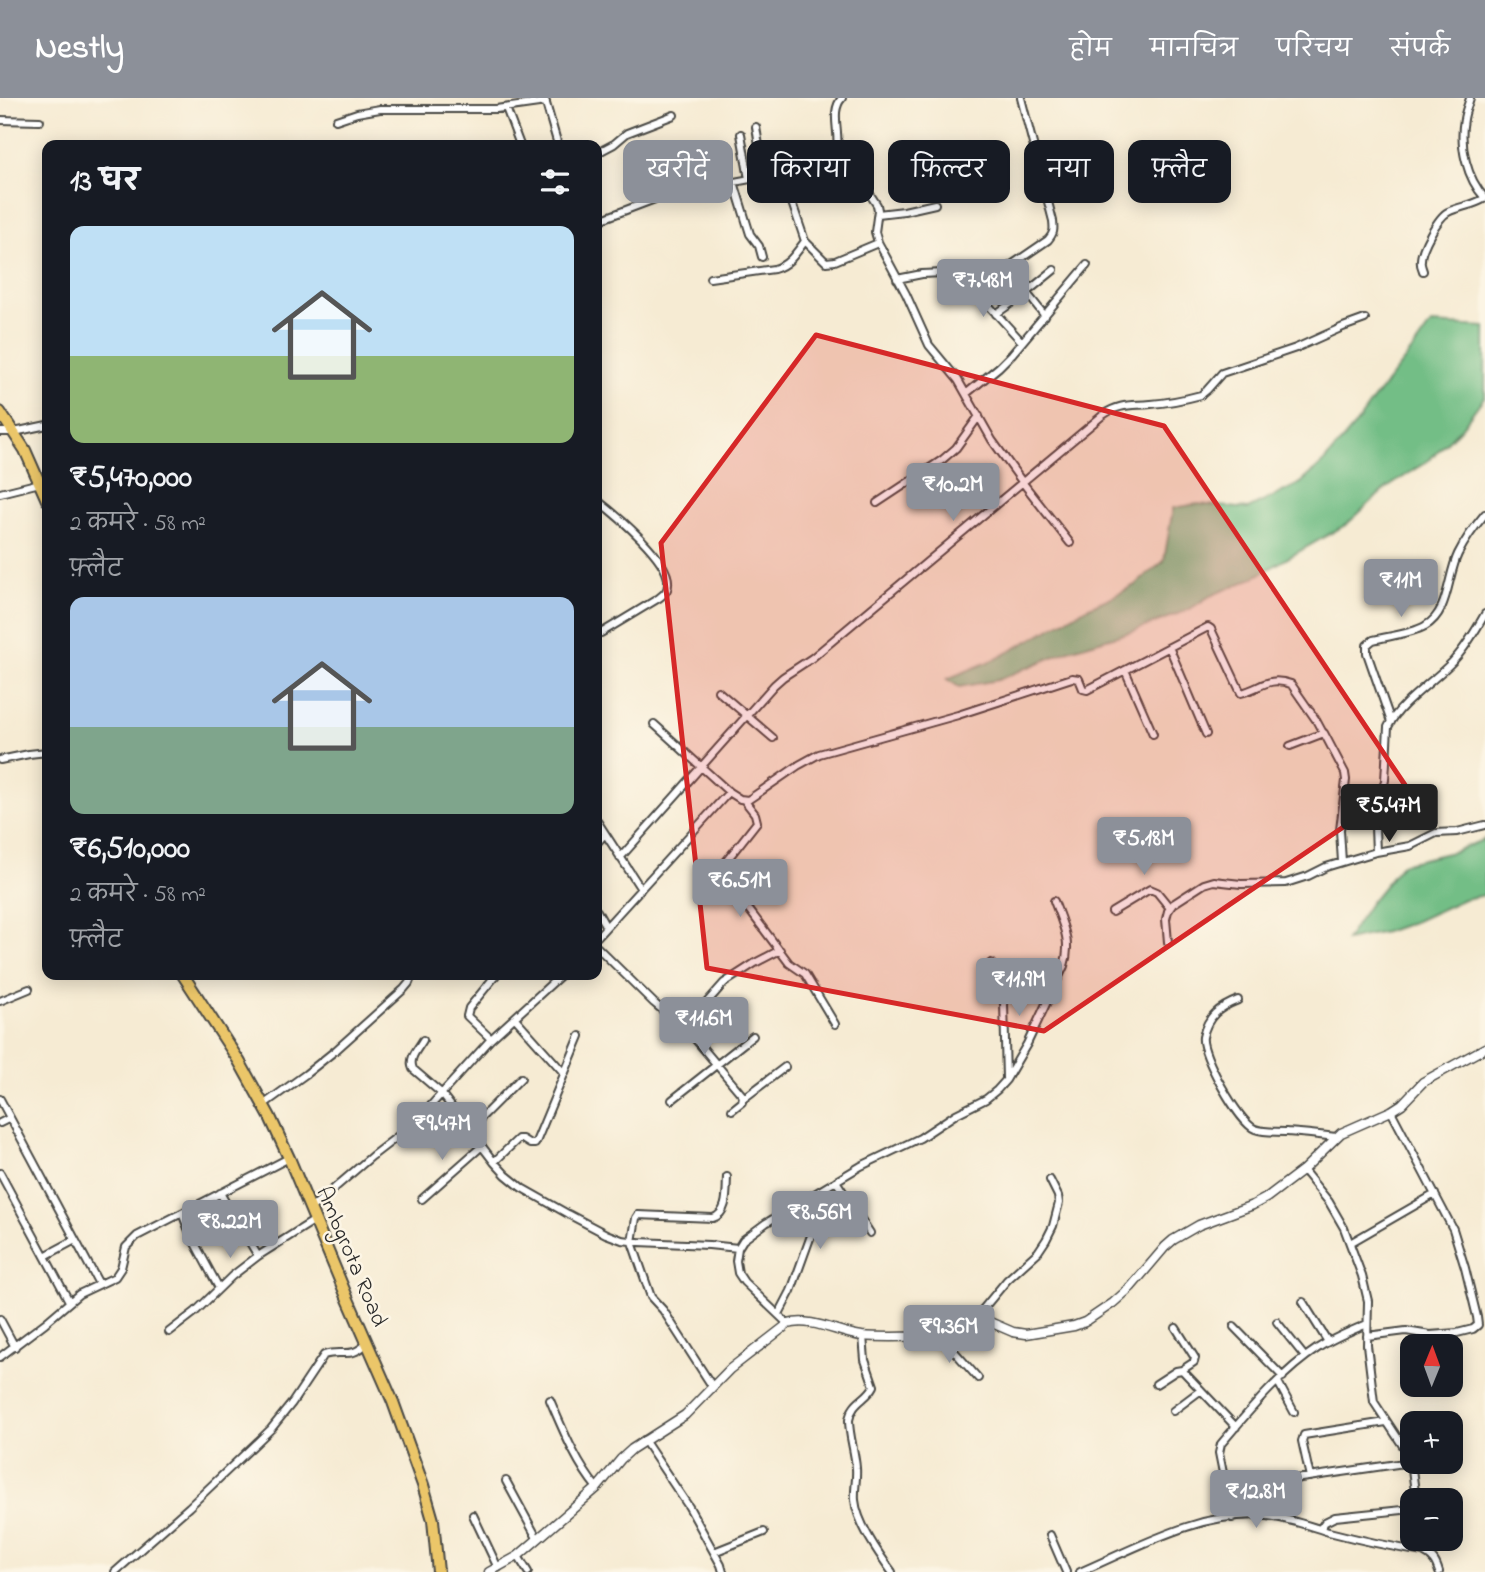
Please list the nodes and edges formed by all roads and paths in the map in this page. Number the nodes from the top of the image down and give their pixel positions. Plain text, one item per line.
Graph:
1 (842, 98) edge
2 (1021, 98) edge
3 (1470, 98) edge
4 (545, 100) edge
5 (506, 108) junction
6 (674, 115) dead end
7 (0, 120) edge
8 (336, 120) dead end
9 (40, 121) dead end
10 (756, 127) dead end
11 (741, 134) dead end
12 (518, 140) edge
13 (557, 140) edge
14 (758, 140) edge
15 (836, 140) edge
16 (602, 151) edge
17 (747, 168) edge
18 (747, 179) edge
19 (734, 181) junction
20 (1485, 198) edge
21 (874, 200) edge
22 (792, 203) edge
23 (935, 204) dead end
24 (878, 214) junction
25 (602, 216) edge
26 (805, 241) junction
27 (878, 243) junction
28 (762, 257) dead end
29 (1087, 265) dead end
30 (1007, 268) junction
31 (1054, 270) dead end
32 (1423, 271) dead end
33 (710, 278) dead end
34 (897, 278) junction
35 (971, 280) junction
36 (1027, 292) junction
37 (996, 314) junction
38 (1045, 316) junction
39 (1365, 319) dead end
40 (1022, 342) junction
41 (967, 393) junction
42 (0, 412) edge
43 (979, 416) junction
44 (42, 426) edge
45 (0, 432) edge
46 (14, 432) junction
47 (40, 483) junction
48 (1023, 483) junction
49 (42, 488) edge
50 (0, 494) edge
51 (877, 503) dead end
52 (602, 504) edge
53 (1485, 514) edge
54 (1070, 543) dead end
55 (1485, 614) edge
56 (602, 633) edge
57 (1169, 647) junction
58 (1125, 670) junction
59 (718, 691) dead end
60 (748, 715) junction
61 (1391, 722) junction
62 (654, 724) dead end
63 (1323, 733) junction
64 (1153, 734) dead end
65 (1206, 734) dead end
66 (773, 738) dead end
67 (1290, 747) dead end
68 (42, 753) edge
69 (0, 760) edge
70 (702, 766) junction
71 (729, 792) junction
72 (744, 800) junction
73 (1485, 825) edge
74 (602, 828) edge
75 (606, 834) junction
76 (602, 838) edge
77 (1376, 852) junction
78 (620, 858) junction
79 (1342, 862) junction
80 (641, 889) junction
81 (1054, 901) dead end
82 (1170, 908) junction
83 (1112, 912) dead end
84 (602, 920) edge
85 (606, 927) junction
86 (602, 931) edge
87 (1168, 942) dead end
88 (780, 950) junction
89 (602, 952) edge
90 (991, 963) dead end
91 (186, 980) edge
92 (410, 980) edge
93 (492, 980) edge
94 (556, 980) edge
95 (29, 989) dead end
96 (1238, 1000) dead end
97 (0, 1001) edge
98 (515, 1018) junction
99 (835, 1024) dead end
100 (685, 1027) junction
101 (580, 1036) dead end
102 (753, 1036) dead end
103 (491, 1039) junction
104 (423, 1040) dead end
105 (1485, 1048) edge
106 (717, 1064) junction
107 (785, 1067) dead end
108 (564, 1073) junction
109 (521, 1078) dead end
110 (1006, 1080) junction
111 (441, 1093) junction
112 (0, 1099) edge
113 (743, 1099) junction
114 (672, 1100) dead end
115 (263, 1105) junction
116 (732, 1110) dead end
117 (1391, 1111) junction
118 (10, 1118) junction
119 (0, 1123) edge
120 (470, 1129) junction
121 (1336, 1137) junction
122 (482, 1146) junction
123 (289, 1158) junction
124 (494, 1162) junction
125 (1303, 1170) junction
126 (0, 1173) edge
127 (727, 1177) dead end
128 (1050, 1180) dead end
129 (836, 1181) junction
130 (818, 1192) junction
131 (220, 1193) junction
132 (1435, 1194) junction
133 (422, 1199) dead end
134 (310, 1209) junction
135 (182, 1213) junction
136 (315, 1220) junction
137 (870, 1233) dead end
138 (75, 1240) junction
139 (632, 1242) junction
140 (1350, 1243) junction
141 (738, 1248) junction
142 (45, 1256) junction
143 (258, 1256) junction
144 (99, 1284) junction
145 (219, 1288) junction
146 (69, 1301) junction
147 (1303, 1302) dead end
148 (779, 1314) junction
149 (0, 1319) edge
150 (974, 1320) junction
151 (1277, 1322) dead end
152 (788, 1324) junction
153 (1367, 1324) junction
154 (1234, 1326) dead end
155 (1176, 1328) dead end
156 (169, 1332) dead end
157 (945, 1335) junction
158 (863, 1336) junction
159 (1367, 1336) junction
160 (1328, 1342) junction
161 (367, 1343) junction
162 (15, 1347) junction
163 (0, 1357) edge
164 (1304, 1357) junction
165 (1182, 1370) junction
166 (978, 1378) dead end
167 (1280, 1380) junction
168 (1156, 1384) dead end
169 (712, 1386) junction
170 (1201, 1390) junction
171 (550, 1400) dead end
172 (1173, 1411) dead end
173 (1294, 1412) dead end
174 (1386, 1422) junction
175 (1236, 1427) junction
176 (644, 1440) junction
177 (1400, 1442) edge
178 (1400, 1464) edge
179 (1310, 1477) junction
180 (506, 1481) dead end
181 (597, 1488) junction
182 (1226, 1489) junction
183 (1400, 1510) edge
184 (473, 1515) dead end
185 (1232, 1518) junction
186 (1320, 1529) junction
187 (764, 1532) dead end
188 (1050, 1535) dead end
189 (537, 1538) junction
190 (714, 1552) junction
191 (518, 1556) junction
192 (494, 1570) edge
193 (115, 1572) edge
194 (438, 1572) edge
195 (528, 1572) edge
196 (723, 1572) edge
197 (892, 1572) edge
198 (1066, 1572) edge
199 (1080, 1572) edge
200 (1439, 1572) edge

1 - 15 street
2 - 30 street
3 - 20 street
4 - 5 street
4 - 13 street
5 - 8 street
5 - 12 street
6 - 16 street
7 - 9 street
10 - 14 street
11 - 17 street
18 - 19 street
19 - 25 street
19 - 28 street
20 - 32 street
21 - 24 street
22 - 26 street
23 - 24 street
24 - 27 street
26 - 27 street
26 - 33 street
27 - 34 street
29 - 38 street
30 - 35 street
30 - 36 street
31 - 36 street
34 - 35 street
34 - 41 street
35 - 37 street
36 - 37 street
36 - 38 street
37 - 40 street
38 - 40 street
39 - 48 street
40 - 41 street
41 - 43 street
42 - 46 main road
43 - 48 street
43 - 51 street
44 - 46 street
45 - 46 street
46 - 47 main road
47 - 49 main road
47 - 50 street
48 - 54 street
48 - 60 street
52 - 56 street
53 - 61 street
55 - 61 street
57 - 58 street
57 - 63 street
57 - 65 street
58 - 64 street
58 - 72 street
59 - 60 street
60 - 66 street
60 - 70 street
61 - 77 street
62 - 70 street
63 - 67 street
63 - 79 street
68 - 69 street
70 - 71 street
70 - 78 street
71 - 72 street
71 - 80 street
72 - 88 street
73 - 77 street
74 - 75 street
75 - 76 street
75 - 78 street
77 - 79 street
78 - 80 street
79 - 82 street
80 - 85 street
81 - 110 street
82 - 83 street
82 - 87 street
84 - 85 street
85 - 86 street
88 - 99 street
88 - 100 street
89 - 100 street
90 - 110 street
91 - 115 main road, Ambgrota Road
92 - 115 street
93 - 103 street
94 - 98 street
95 - 97 street
96 - 121 street
98 - 103 street
98 - 108 street
100 - 106 street
101 - 108 street
102 - 106 street
103 - 111 street
104 - 111 street
105 - 117 street
106 - 113 street
106 - 114 street
107 - 113 street
108 - 124 street
109 - 120 street
110 - 129 street
111 - 120 street
111 - 134 street
112 - 118 street
113 - 116 street
115 - 123 main road, Ambgrota Road
117 - 121 street
117 - 132 street
118 - 119 street
118 - 138 street
120 - 122 street
121 - 125 street
122 - 124 street
122 - 133 street
123 - 131 street
123 - 134 main road, Ambgrota Road
124 - 139 street
125 - 140 street
125 - 150 street
126 - 142 street
127 - 139 street
128 - 150 street
129 - 130 street
129 - 137 street
130 - 141 street
130 - 148 street
131 - 135 street
131 - 143 street
132 - 140 street
132 - 159 street
134 - 136 main road, Ambgrota Road
135 - 144 street
135 - 145 street
136 - 143 street
136 - 161 main road, Ambgrota Road
138 - 142 street
138 - 144 street
139 - 141 street
139 - 169 street
140 - 153 street
141 - 148 street
142 - 146 street
143 - 145 street
144 - 146 street
145 - 156 street
146 - 162 street
147 - 160 street
148 - 152 street
149 - 162 street
150 - 157 street
151 - 164 street
152 - 158 street
152 - 169 street
153 - 159 street
153 - 160 street
154 - 167 street
155 - 165 street
157 - 158 street
157 - 166 street
158 - 197 street
159 - 174 street
160 - 164 street
161 - 193 street
161 - 194 main road, Ambgrota Road
162 - 163 street
164 - 167 street
165 - 168 street
165 - 170 street
167 - 173 street
167 - 175 street
169 - 176 street
170 - 172 street
170 - 175 street
171 - 181 street
174 - 177 street
174 - 179 street
175 - 182 street
176 - 181 street
176 - 190 street
178 - 179 street
179 - 182 street
180 - 189 street
181 - 189 street
182 - 185 street
183 - 186 street
184 - 192 street
185 - 186 street
185 - 199 street
186 - 200 street
187 - 190 street
188 - 198 street
189 - 191 street
190 - 196 street
191 - 192 street
191 - 195 street

